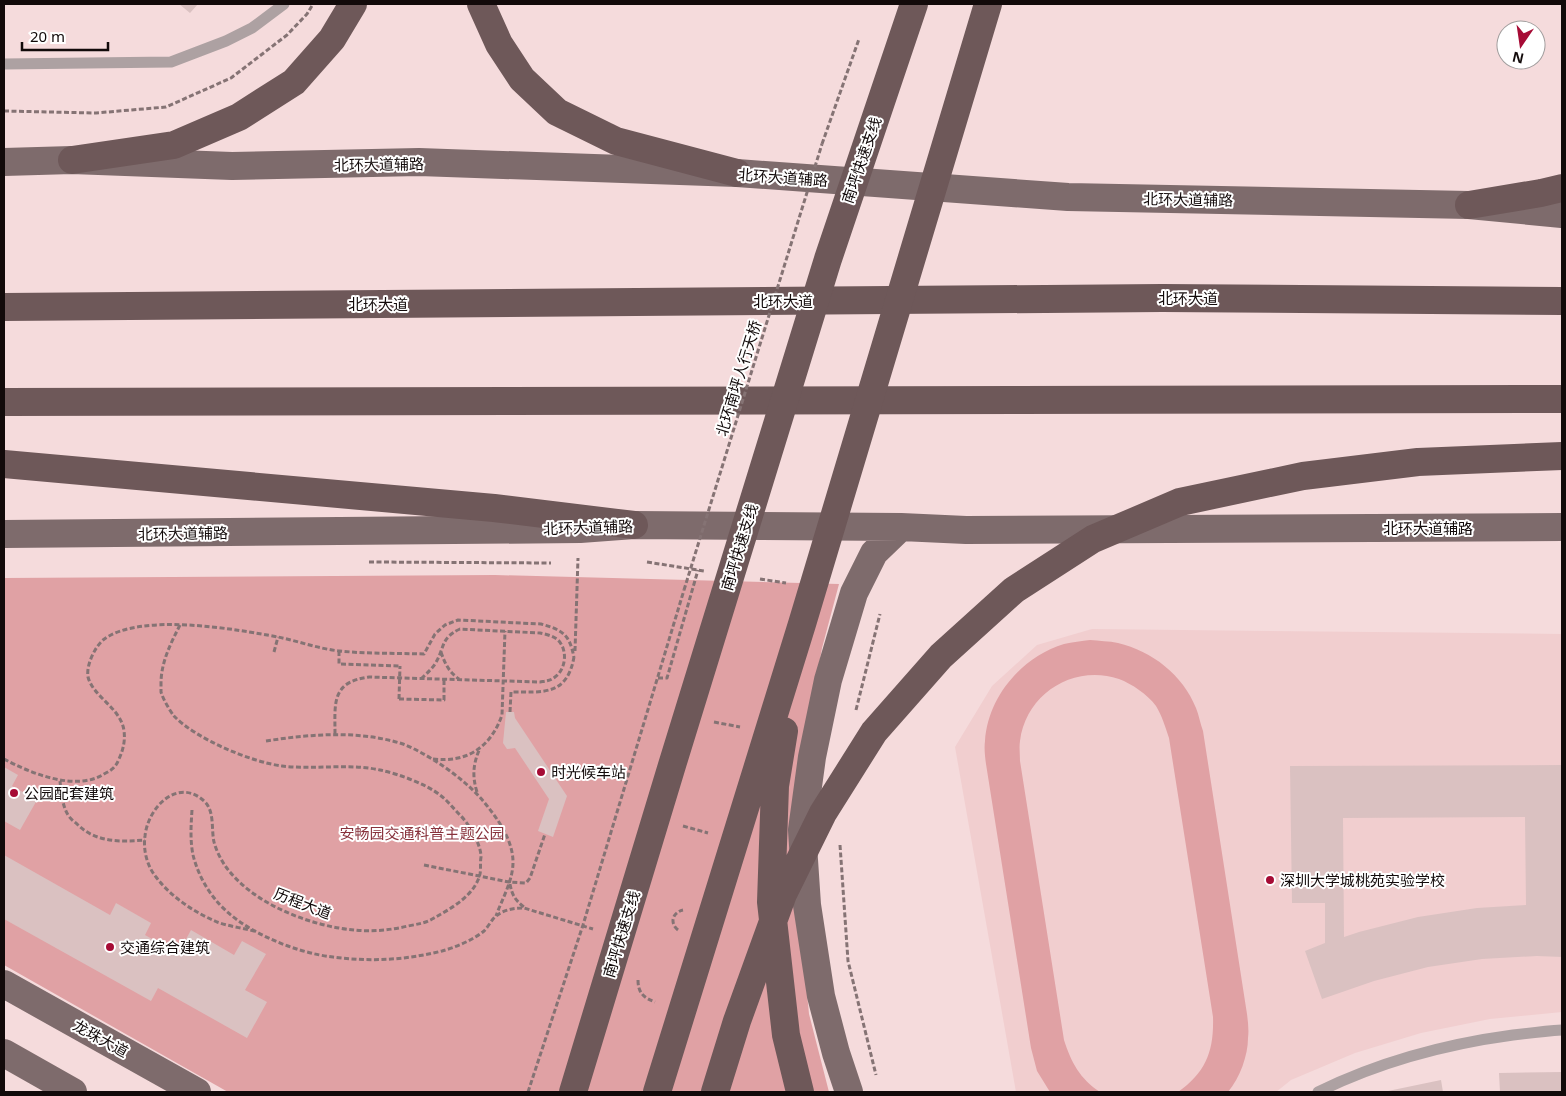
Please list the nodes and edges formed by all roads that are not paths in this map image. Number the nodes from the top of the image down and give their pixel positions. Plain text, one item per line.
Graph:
1 (284, 4) edge
2 (353, 4) edge
3 (481, 4) edge
4 (914, 4) edge
5 (988, 4) edge
6 (4, 64) edge
7 (72, 160) junction
8 (4, 162) edge
9 (737, 173) junction
10 (1562, 188) edge
11 (1469, 205) junction
12 (1562, 214) edge
13 (1562, 301) edge
14 (4, 307) edge
15 (1562, 399) edge
16 (4, 402) edge
17 (1562, 456) edge
18 (4, 464) edge
19 (634, 525) junction
20 (901, 527) junction
21 (1562, 527) edge
22 (4, 534) edge
23 (802, 624) junction
24 (4, 984) edge
25 (1562, 1030) edge
26 (4, 1053) edge
27 (73, 1092) edge
28 (197, 1092) edge
29 (573, 1092) edge
30 (657, 1092) edge
31 (715, 1092) edge
32 (800, 1092) edge
33 (849, 1092) edge
34 (1318, 1092) edge

1 - 6 lane
2 - 7 highway
3 - 9 highway
4 - 29 highway, 南坪快速支线, bridge
5 - 23 highway, bridge
7 - 8 main road, 北环大道辅路
7 - 9 main road, 北环大道辅路
9 - 11 main road, 北环大道辅路
10 - 11 highway
11 - 12 main road, 北环大道辅路
13 - 14 highway, 北环大道
15 - 16 highway
17 - 31 highway, bridge
18 - 19 highway
19 - 20 main road, 北环大道辅路
19 - 22 main road, 北环大道辅路
20 - 21 main road, 北环大道辅路
20 - 33 main road
23 - 30 highway, bridge
23 - 32 highway, bridge
24 - 28 main road, 龙珠大道
25 - 34 lane
26 - 27 main road

